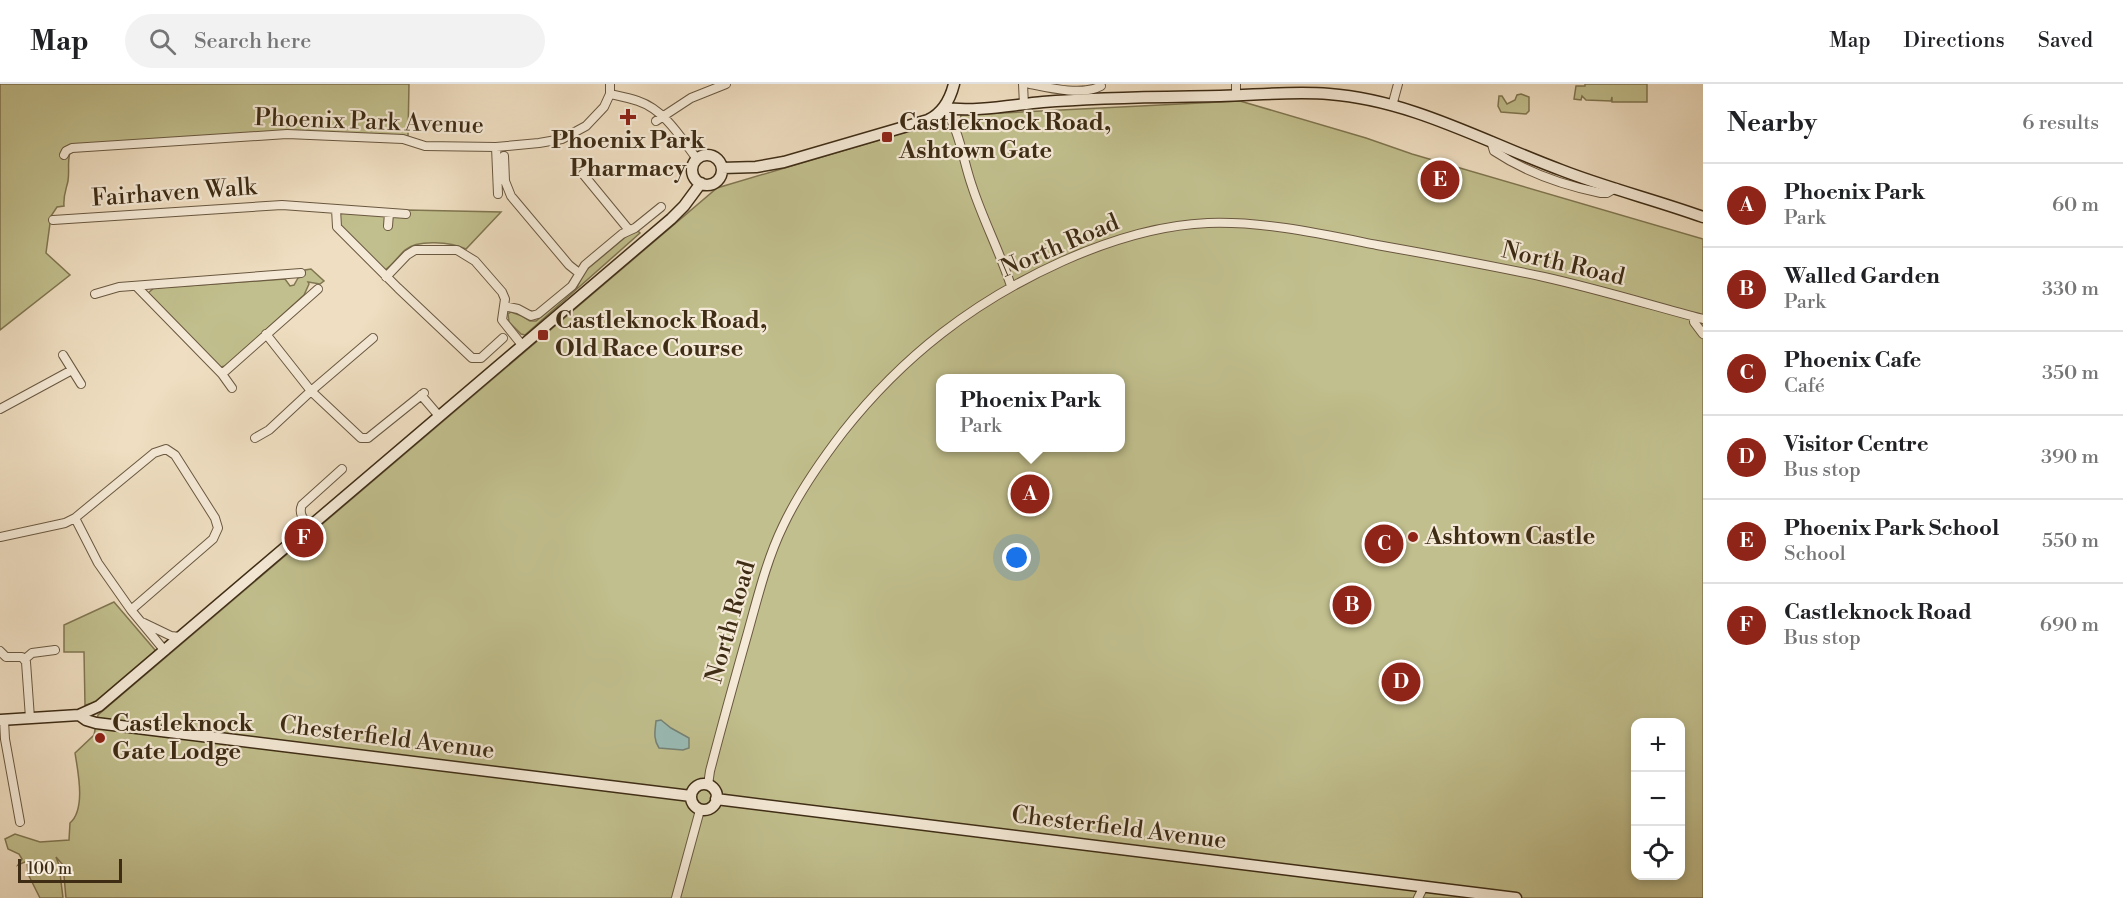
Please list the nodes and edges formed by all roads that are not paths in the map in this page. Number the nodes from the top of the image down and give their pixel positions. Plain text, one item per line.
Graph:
1 (610, 84) edge
2 (726, 84) edge
3 (954, 84) edge
4 (1023, 84) edge
5 (1030, 84) edge
6 (1398, 84) edge
7 (1101, 86) dead end
8 (1236, 90) edge
9 (610, 94) junction
10 (1024, 105) junction
11 (1392, 106) junction
12 (944, 108) junction
13 (659, 119) junction
14 (496, 147) junction
15 (64, 155) dead end
16 (504, 156) dead end
17 (697, 159) junction
18 (722, 168) junction
19 (587, 171) dead end
20 (701, 183) junction
21 (511, 196) junction
22 (661, 207) dead end
23 (60, 209) dead end
24 (336, 209) junction
25 (389, 213) junction
26 (406, 214) dead end
27 (1703, 217) edge
28 (388, 226) dead end
29 (629, 230) junction
30 (301, 273) dead end
31 (579, 273) junction
32 (386, 277) junction
33 (1011, 286) junction
34 (137, 287) junction
35 (318, 290) dead end
36 (95, 294) dead end
37 (504, 306) junction
38 (1699, 318) edge
39 (266, 334) junction
40 (1703, 334) edge
41 (374, 338) dead end
42 (503, 338) dead end
43 (522, 345) junction
44 (63, 355) dead end
45 (72, 370) junction
46 (222, 374) junction
47 (81, 384) dead end
48 (232, 388) dead end
49 (311, 391) junction
50 (0, 409) edge
51 (440, 416) junction
52 (255, 438) dead end
53 (342, 470) dead end
54 (75, 518) junction
55 (310, 527) junction
56 (0, 537) edge
57 (131, 610) junction
58 (140, 621) junction
59 (182, 637) junction
60 (55, 650) dead end
61 (0, 651) edge
62 (165, 651) junction
63 (25, 659) junction
64 (79, 715) junction
65 (30, 718) junction
66 (2, 720) edge
67 (708, 785) junction
68 (691, 796) junction
69 (716, 799) junction
70 (700, 810) junction
71 (20, 822) dead end
72 (1424, 886) junction
73 (676, 898) edge
74 (1418, 898) edge
75 (1516, 898) edge

1 - 9 street
2 - 13 street
3 - 12 main road
4 - 10 street
5 - 7 street
6 - 11 street
8 - 10 main road
8 - 11 main road
9 - 13 street
9 - 14 street, Phoenix Park Avenue
10 - 12 main road
11 - 27 main road
12 - 18 main road
12 - 33 street
13 - 17 street
14 - 15 street, Phoenix Park Avenue
14 - 21 street
16 - 21 street
17 - 18 main road
17 - 20 main road
18 - 20 main road
19 - 29 street
20 - 43 main road
21 - 31 street
22 - 29 street
23 - 24 street, Fairhaven Walk
24 - 25 street, Fairhaven Walk
24 - 32 street
25 - 26 street, Fairhaven Walk
25 - 28 street
29 - 31 street
30 - 34 street
31 - 37 street
32 - 37 street
32 - 42 street
33 - 38 street, North Road
33 - 67 street, North Road
34 - 36 street
34 - 46 street
35 - 39 street
37 - 43 street
38 - 40 street
39 - 46 street
39 - 49 street
41 - 49 street
43 - 51 main road
44 - 45 street
45 - 47 street
45 - 50 street
46 - 48 street
49 - 51 street
49 - 52 street
51 - 55 main road
53 - 55 street
54 - 56 street
54 - 57 street
54 - 57 street
55 - 59 main road
57 - 58 street
58 - 59 street
58 - 62 street
59 - 62 main road
60 - 63 street
61 - 63 street
62 - 64 main road
63 - 65 street
64 - 65 main road
64 - 68 main road, Chesterfield Avenue
65 - 66 main road
66 - 71 street
67 - 68 main road
67 - 69 main road
68 - 70 main road
69 - 70 main road
69 - 72 main road, Chesterfield Avenue
70 - 73 street
72 - 74 street
72 - 75 main road, Chesterfield Avenue

